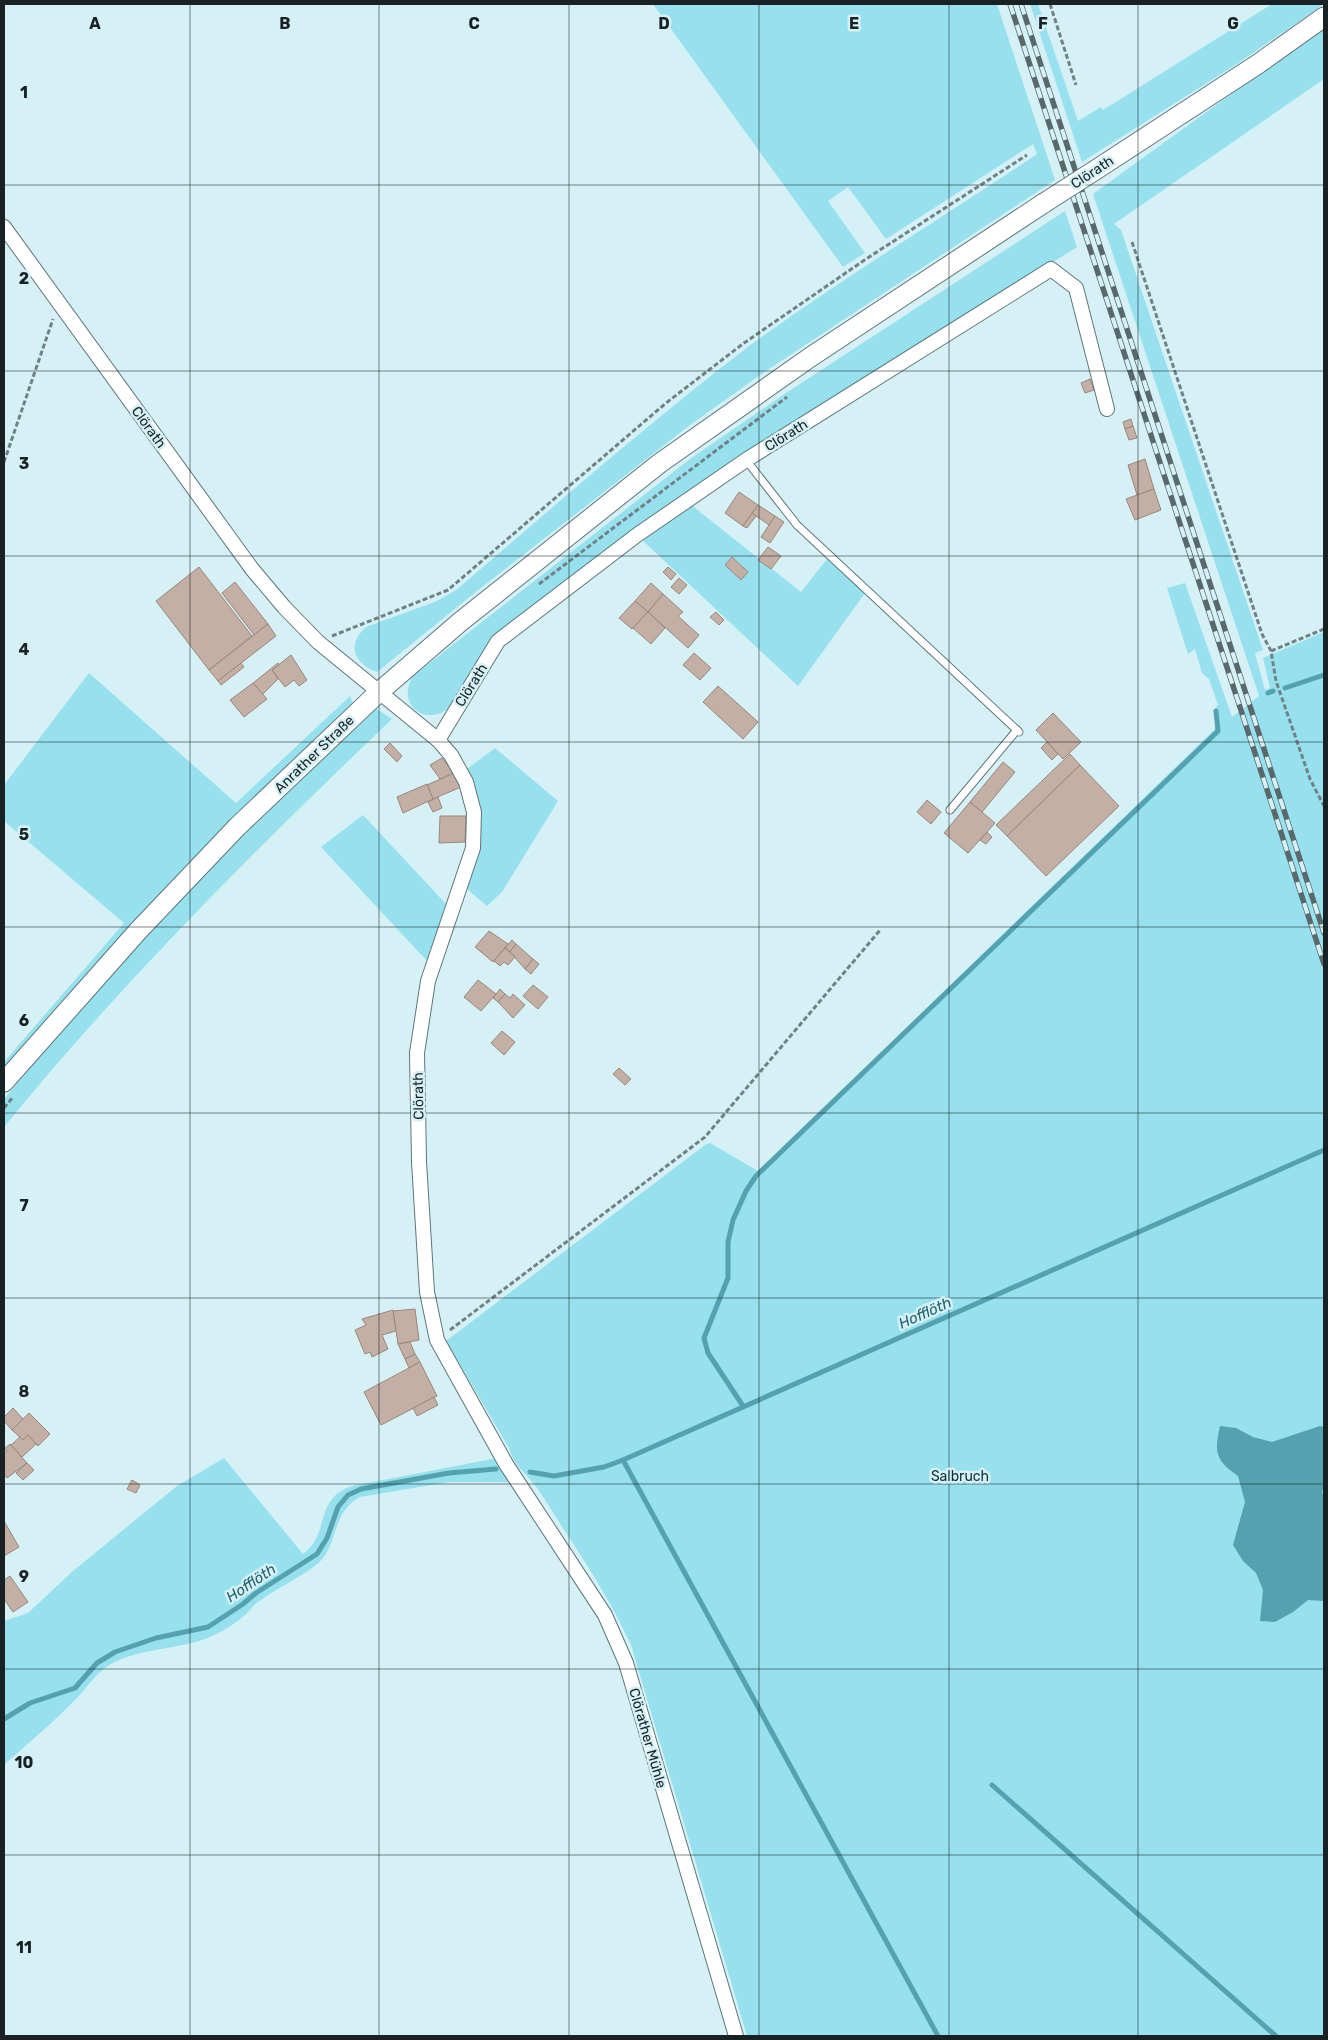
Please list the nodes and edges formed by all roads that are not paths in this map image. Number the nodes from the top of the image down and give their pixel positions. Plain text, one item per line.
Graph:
1 (1324, 16) edge
2 (4, 227) edge
3 (1107, 409) dead end
4 (746, 460) junction
5 (660, 462) joint
6 (379, 692) junction
7 (438, 740) junction
8 (950, 810) dead end
9 (4, 1082) edge
10 (503, 1459) joint
11 (736, 2036) edge

1 - 5 main road, Clörath, bridge
2 - 6 street, Clörath
3 - 4 street, Clörath
4 - 7 street, Clörath
4 - 8 lane
5 - 6 main road, Anrather Straße
6 - 7 street, Clörath
6 - 9 main road, Anrather Straße
7 - 10 street, Clörath
10 - 11 street, Clörather Mühle

